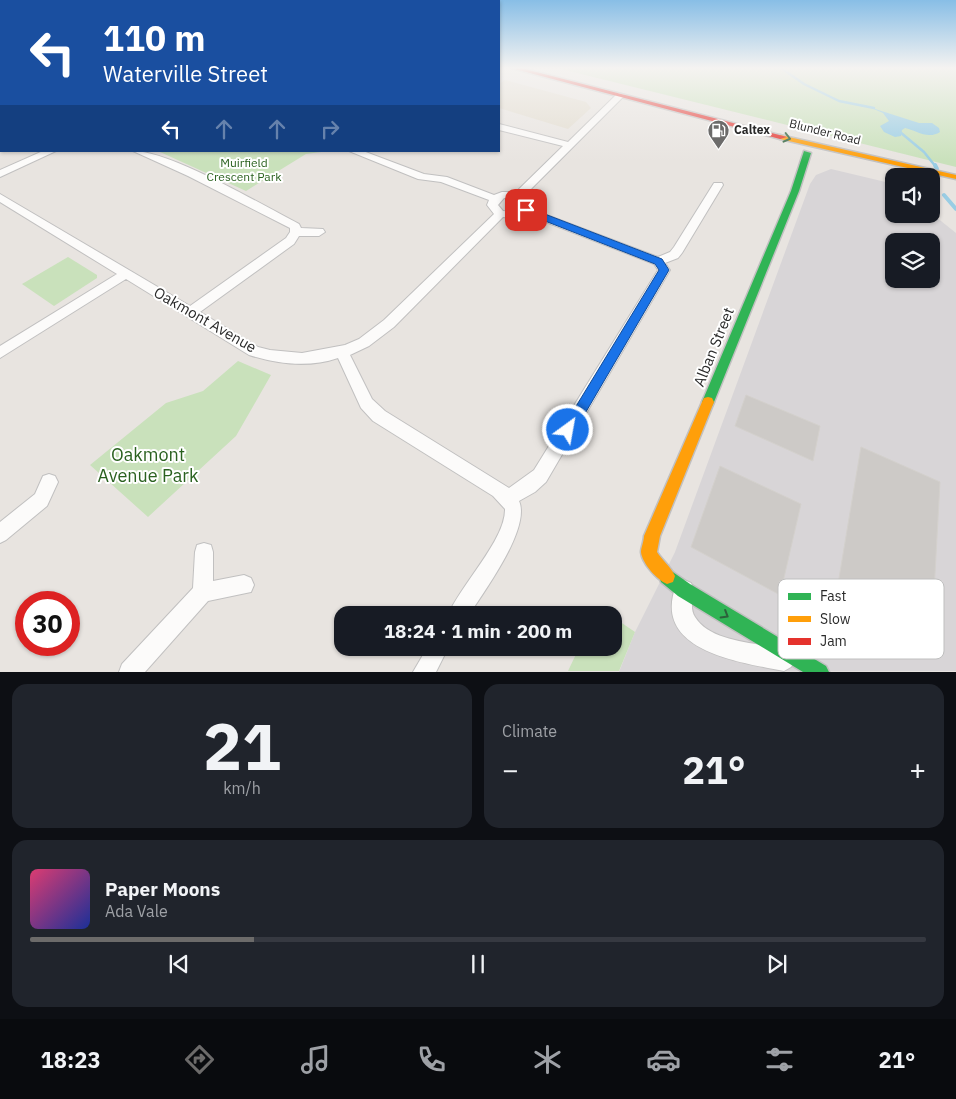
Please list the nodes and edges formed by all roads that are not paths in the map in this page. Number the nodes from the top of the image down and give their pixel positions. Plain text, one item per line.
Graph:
1 (618, 99) edge
2 (619, 99) edge
3 (620, 99) edge
4 (500, 127) edge
5 (570, 145) junction
6 (50, 152) edge
7 (140, 152) edge
8 (357, 152) edge
9 (807, 153) junction
10 (885, 173) edge
11 (0, 174) edge
12 (956, 177) edge
13 (718, 185) dead end
14 (518, 196) junction
15 (0, 198) edge
16 (495, 199) junction
17 (526, 210) junction
18 (500, 214) junction
19 (296, 232) junction
20 (319, 232) dead end
21 (658, 261) junction
22 (126, 274) junction
23 (190, 313) junction
24 (342, 352) junction
25 (0, 353) edge
26 (49, 482) dead end
27 (508, 498) junction
28 (0, 534) edge
29 (204, 552) dead end
30 (244, 585) dead end
31 (684, 590) junction
32 (203, 592) junction
33 (463, 606) edge
34 (778, 647) edge
35 (433, 656) edge
36 (798, 659) edge
37 (813, 668) edge
38 (130, 672) edge
39 (424, 672) edge

1 - 5 street
2 - 9 main road, Blunder Road
3 -> 12 main road, Blunder Road
4 - 5 street
5 - 14 street
6 - 11 street
7 - 19 street
8 - 16 street
9 - 10 main road, Blunder Road
9 - 31 main road, Alban Street
13 - 21 street
14 - 16 street
14 - 17 street
15 - 22 street, Oakmont Avenue
16 - 18 street
17 - 18 street
17 - 21 street
18 - 24 street, Oakmont Avenue
19 - 20 street
19 - 23 street
21 - 27 street
22 - 23 street, Oakmont Avenue
22 - 25 street
23 - 24 street, Oakmont Avenue
24 - 27 street
26 - 28 street
27 - 33 street
29 - 32 street
30 - 32 street
31 -> 34 main road
31 - 37 street
32 - 38 street
35 - 39 street
36 -> 37 main road

